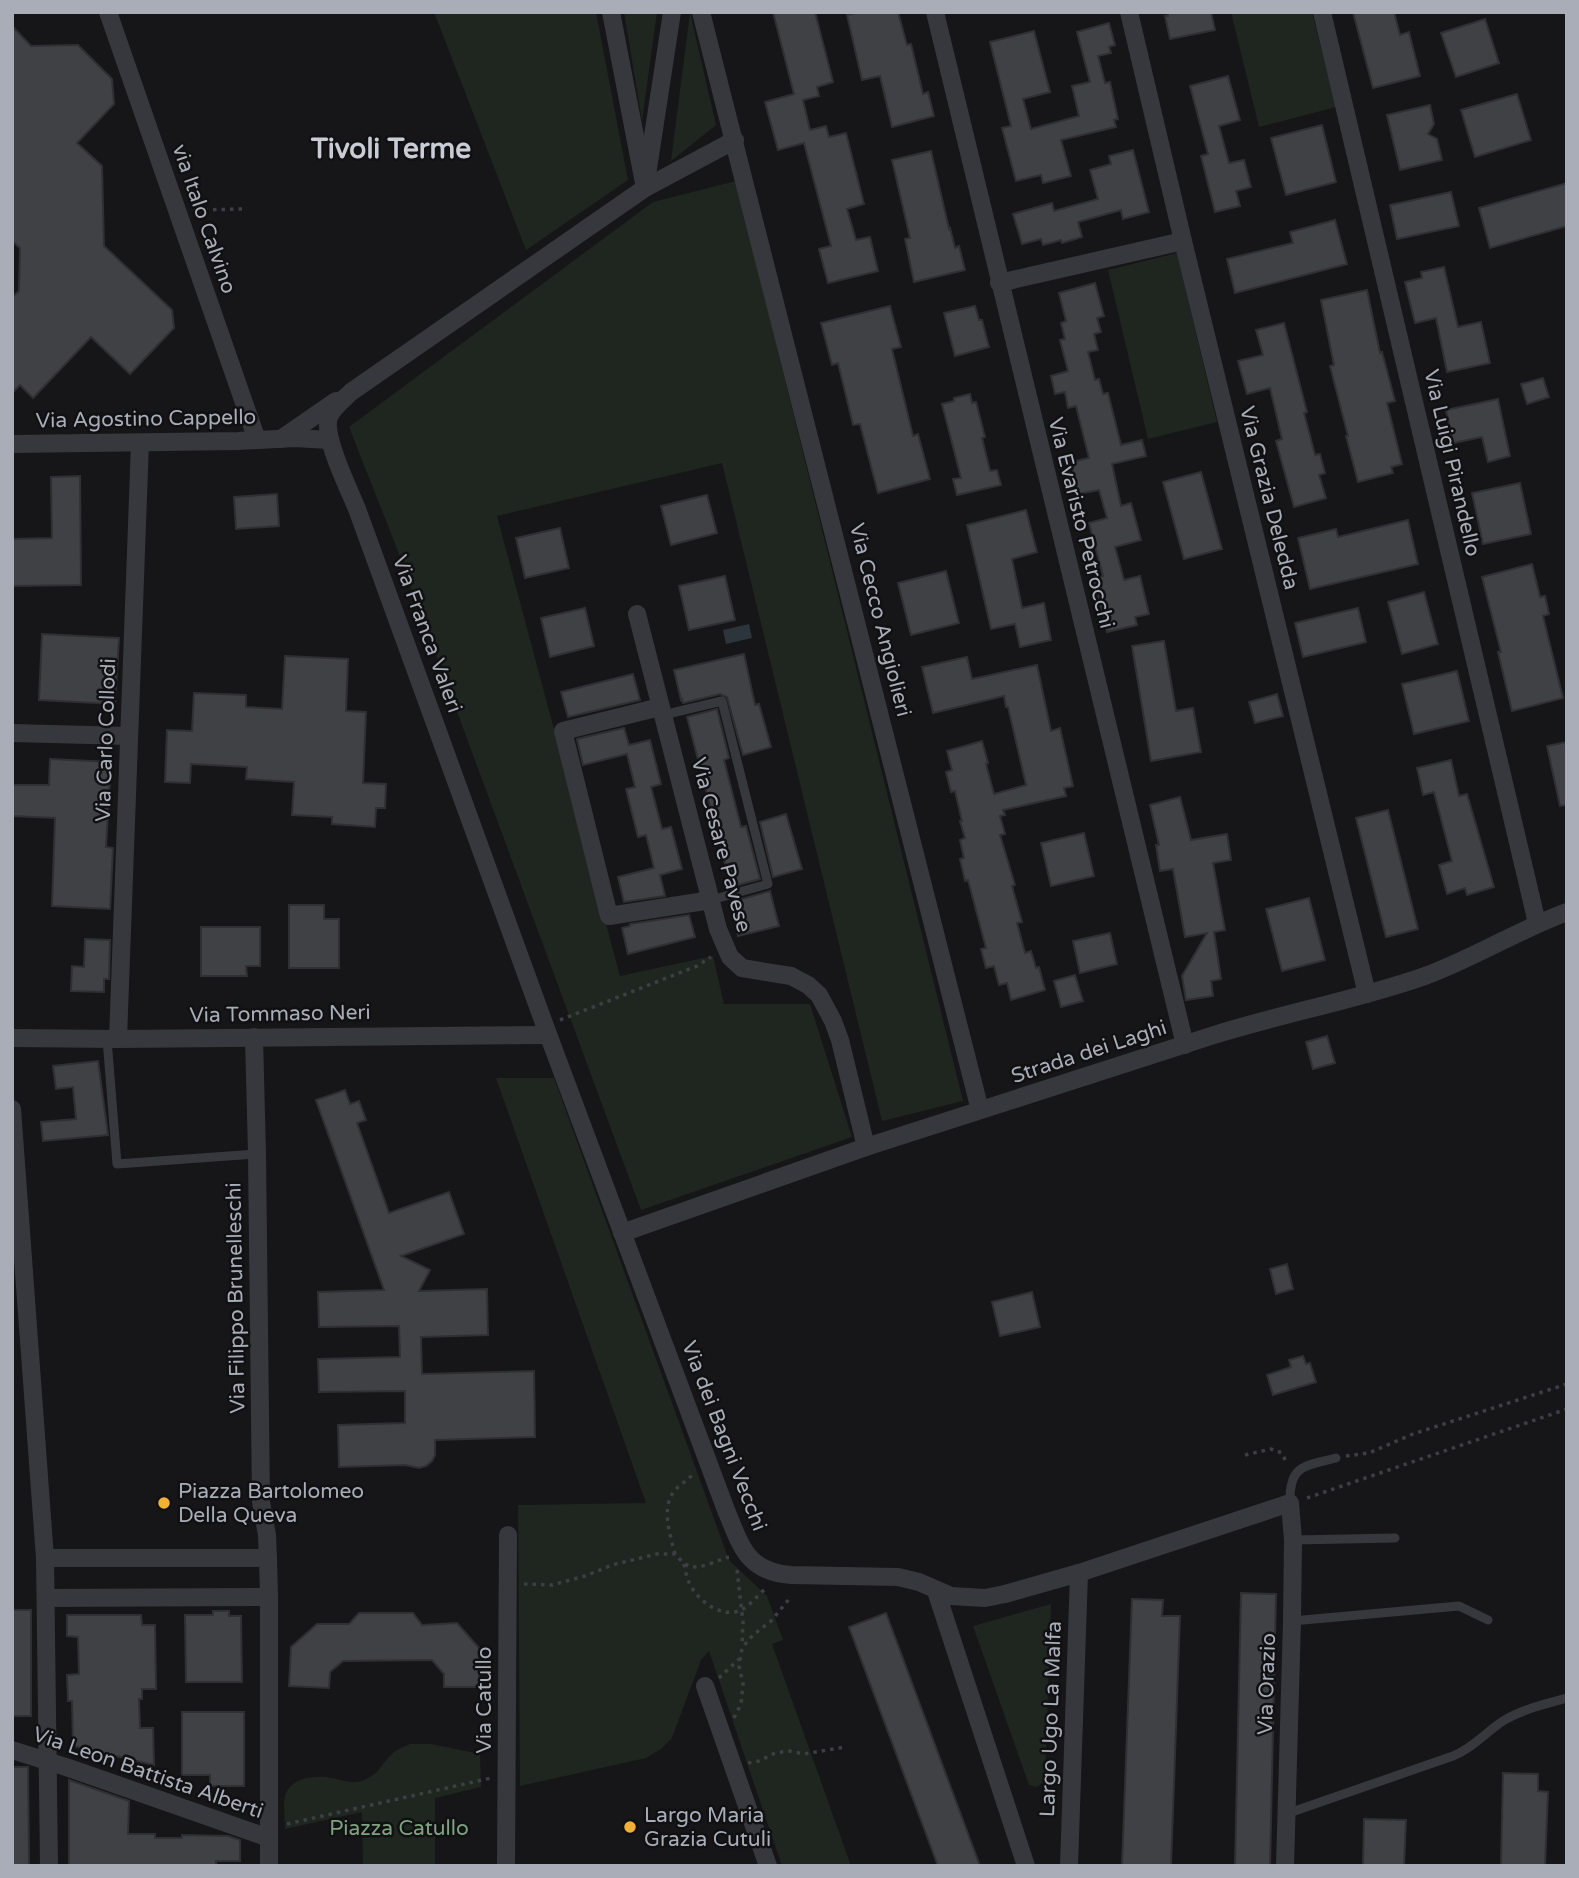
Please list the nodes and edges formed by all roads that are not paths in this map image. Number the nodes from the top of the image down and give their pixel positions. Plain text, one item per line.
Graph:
1 (108, 12) edge
2 (611, 12) edge
3 (672, 12) edge
4 (701, 12) edge
5 (935, 12) edge
6 (1129, 12) edge
7 (1322, 12) edge
8 (735, 141) junction
9 (645, 188) junction
10 (1183, 241) junction
11 (999, 283) junction
12 (351, 392) junction
13 (281, 439) junction
14 (257, 440) junction
15 (329, 440) junction
16 (140, 443) junction
17 (12, 444) edge
18 (636, 614) dead end
19 (662, 711) junction
20 (12, 733) edge
21 (129, 736) junction
22 (711, 900) junction
23 (1567, 912) edge
24 (1537, 923) junction
25 (1367, 994) junction
26 (546, 1031) junction
27 (254, 1037) junction
28 (12, 1038) edge
29 (112, 1039) junction
30 (1185, 1045) junction
31 (12, 1109) edge
32 (980, 1110) junction
33 (866, 1147) junction
34 (257, 1154) junction
35 (622, 1233) junction
36 (1336, 1458) road end
37 (1290, 1503) junction
38 (508, 1535) dead end
39 (1395, 1538) dead end
40 (1293, 1540) junction
41 (45, 1558) junction
42 (268, 1558) junction
43 (1079, 1573) junction
44 (936, 1591) junction
45 (269, 1597) junction
46 (46, 1598) junction
47 (1488, 1619) dead end
48 (1292, 1621) junction
49 (705, 1686) road end
50 (1567, 1698) edge
51 (12, 1750) edge
52 (46, 1760) junction
53 (1286, 1814) junction
54 (269, 1833) junction
55 (49, 1866) edge
56 (269, 1866) edge
57 (506, 1866) edge
58 (768, 1866) edge
59 (1026, 1866) edge
60 (1069, 1866) edge
61 (1285, 1866) edge

1 - 14 street, via Italo Calvino
2 - 9 street
3 - 9 street
4 - 8 street, Via Cecco Angiolieri
5 - 11 street, Via Evaristo Petrocchi
6 - 10 street, Via Grazia Deledda
7 - 24 street, Via Luigi Pirandello
8 - 9 street
8 - 32 street, Via Cecco Angiolieri
9 - 12 street
10 - 11 street
10 - 25 street, Via Grazia Deledda
11 - 30 street, Via Evaristo Petrocchi
12 - 13 street
12 - 15 street
13 - 14 street, Via Agostino Cappello
13 - 15 street, Via Agostino Cappello
14 - 16 street, Via Agostino Cappello
15 - 26 street, Via Franca Valeri
16 - 17 street, Via Agostino Cappello
16 - 21 street, Via Carlo Collodi
18 - 19 street, Via Cesare Pavese
19 - 22 street, Via Cesare Pavese
19 - 22 lane
19 - 22 street
20 - 21 street
21 - 29 street, Via Carlo Collodi
22 - 33 street, Via Cesare Pavese
23 - 24 street, Strada dei Laghi
24 - 25 street, Strada dei Laghi
25 - 30 street, Strada dei Laghi
26 - 27 street, Via Tommaso Neri
26 - 35 street, Via Franca Valeri
27 - 29 street, Via Tommaso Neri
27 - 34 street, Via Filippo Brunelleschi
28 - 29 street, Via Tommaso Neri
29 - 34 lane
30 - 32 street, Strada dei Laghi
31 - 41 street
32 - 33 street, Strada dei Laghi
33 - 35 street, Strada dei Laghi
34 - 42 street, Via Filippo Brunelleschi
35 - 44 street, Via dei Bagni Vecchi
36 - 37 lane
37 - 40 street, Via Orazio
37 - 43 street, Via dei Bagni Vecchi
38 - 57 street, Via Catullo
39 - 40 lane
40 - 48 street, Via Orazio
41 - 42 street
41 - 46 street
42 - 45 street
43 - 44 street, Via dei Bagni Vecchi
43 - 60 street, Largo Ugo La Malfa
44 - 59 street, Largo Ugo La Malfa
45 - 46 street
45 - 54 street
46 - 52 street
47 - 48 lane
48 - 53 street, Via Orazio
49 - 58 street
50 - 53 lane
51 - 52 street, Via Leon Battista Alberti
52 - 54 street, Via Leon Battista Alberti
52 - 55 street
53 - 61 street, Via Orazio
54 - 56 street

